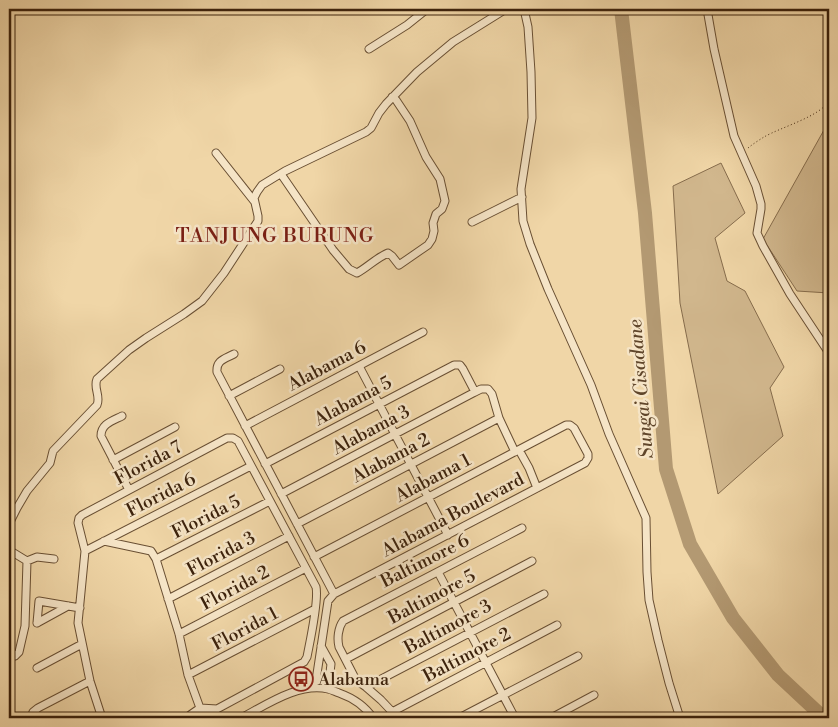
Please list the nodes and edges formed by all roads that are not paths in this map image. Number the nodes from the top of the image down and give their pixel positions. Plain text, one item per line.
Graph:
1 (427, 9) edge
2 (506, 9) edge
3 (524, 9) edge
4 (707, 9) edge
5 (369, 49) dead end
6 (392, 97) junction
7 (216, 153) dead end
8 (281, 174) junction
9 (522, 197) junction
10 (254, 201) junction
11 (472, 222) dead end
12 (423, 332) dead end
13 (829, 353) edge
14 (234, 354) dead end
15 (359, 366) junction
16 (280, 370) dead end
17 (475, 392) junction
18 (229, 396) junction
19 (380, 404) junction
20 (122, 416) dead end
21 (499, 418) junction
22 (245, 426) junction
23 (175, 427) dead end
24 (395, 434) junction
25 (517, 451) junction
26 (113, 460) junction
27 (586, 463) joint
28 (265, 464) junction
29 (411, 464) junction
30 (252, 466) junction
31 (537, 488) junction
32 (129, 490) junction
33 (281, 494) junction
34 (428, 497) junction
35 (270, 500) junction
36 (9, 524) edge
37 (297, 524) junction
38 (522, 528) dead end
39 (448, 534) junction
40 (288, 536) junction
41 (104, 542) junction
42 (9, 550) edge
43 (85, 551) junction
44 (314, 557) junction
45 (54, 559) dead end
46 (156, 559) junction
47 (27, 561) junction
48 (532, 561) dead end
49 (306, 568) junction
50 (438, 572) junction
51 (334, 594) junction
52 (544, 594) dead end
53 (168, 599) junction
54 (454, 602) junction
55 (68, 606) junction
56 (80, 608) junction
57 (315, 609) junction
58 (557, 625) dead end
59 (470, 632) junction
60 (179, 634) junction
61 (82, 644) junction
62 (321, 645) junction
63 (578, 656) dead end
64 (9, 658) edge
65 (346, 660) junction
66 (486, 662) junction
67 (37, 668) dead end
68 (188, 675) junction
69 (90, 681) junction
70 (366, 687) junction
71 (315, 688) junction
72 (328, 689) junction
73 (503, 695) junction
74 (594, 695) dead end
75 (200, 708) junction
76 (392, 712) junction
77 (190, 717) edge
78 (31, 718) edge
79 (102, 718) edge
80 (206, 718) edge
81 (241, 718) edge
82 (373, 718) edge
83 (398, 718) edge
84 (459, 718) edge
85 (516, 718) edge
86 (551, 718) edge
87 (680, 718) edge

1 - 5 street
2 - 6 street
3 - 9 street
4 - 13 street
6 - 8 street
6 - 8 street
7 - 10 street
8 - 10 street
9 - 11 street
9 - 87 street
10 - 36 street
12 - 15 street, Alabama 6
14 - 18 street
15 - 19 street
15 - 22 street, Alabama 6
16 - 18 street
17 - 19 street, Alabama 5
17 - 21 street
17 - 24 street, Alabama 3
18 - 22 street
19 - 24 street
19 - 28 street, Alabama 5
20 - 26 street
21 - 25 street
21 - 29 street, Alabama 2
22 - 28 street
23 - 26 street
24 - 29 street
24 - 33 street, Alabama 3
25 - 27 street, Alabama 1
25 - 31 street
25 - 34 street, Alabama 1
26 - 32 street
27 - 31 street, Alabama Boulevard
28 - 33 street
29 - 34 street
29 - 37 street, Alabama 2
30 - 32 street, Florida 7
30 - 35 street
30 - 41 street, Florida 6
31 - 39 street, Alabama Boulevard
32 - 43 street, Florida 7
33 - 37 street
34 - 39 street
34 - 44 street, Alabama 1
35 - 40 street
35 - 46 street, Florida 5
37 - 44 street
38 - 50 street, Baltimore 6
39 - 51 street, Alabama Boulevard
40 - 49 street
40 - 53 street, Florida 3
41 - 43 street, Florida 6
41 - 46 street
42 - 47 street
43 - 56 street
44 - 51 street
45 - 47 street
46 - 53 street
47 - 64 street
48 - 54 street, Baltimore 5
49 - 57 street
49 - 60 street, Florida 2
50 - 54 street
50 - 65 street, Baltimore 6
51 - 62 street
52 - 59 street, Baltimore 3
53 - 60 street
54 - 59 street
54 - 65 street, Baltimore 5
55 - 55 street
55 - 56 street
56 - 61 street
57 - 68 street, Florida 1
57 - 75 street
58 - 66 street, Baltimore 2
59 - 66 street
59 - 70 street, Baltimore 3
60 - 68 street
61 - 67 street
61 - 69 street
62 - 71 street
62 - 72 street
63 - 73 street
65 - 70 street
66 - 73 street
66 - 76 street, Baltimore 2
68 - 75 street
69 - 78 street
69 - 79 street
70 - 76 street
71 - 72 street
71 - 81 street
72 - 82 street
73 - 84 street
73 - 85 street
74 - 86 street
75 - 77 street
75 - 80 street
76 - 83 street

